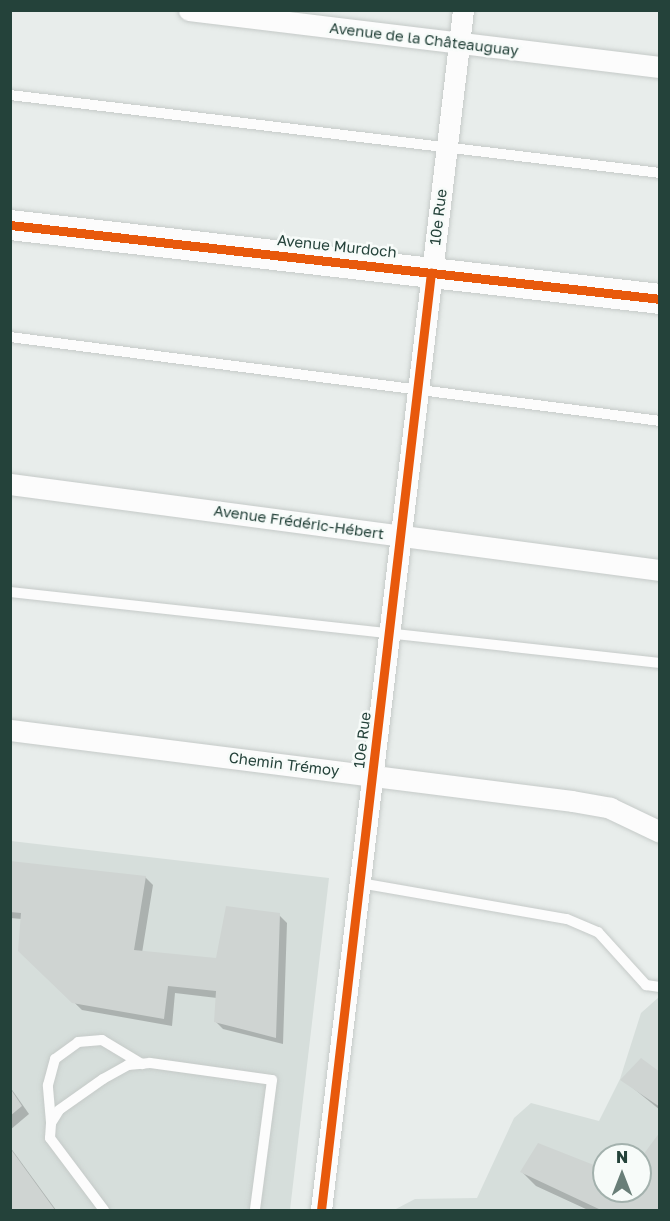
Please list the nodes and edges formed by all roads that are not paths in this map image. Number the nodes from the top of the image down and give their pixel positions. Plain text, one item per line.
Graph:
1 (189, 10) edge
2 (463, 10) edge
3 (459, 43) junction
4 (660, 67) edge
5 (10, 95) edge
6 (446, 146) junction
7 (660, 173) edge
8 (10, 225) edge
9 (431, 272) junction
10 (660, 299) edge
11 (10, 337) edge
12 (417, 389) junction
13 (660, 421) edge
14 (10, 484) edge
15 (400, 535) junction
16 (660, 570) edge
17 (10, 592) edge
18 (389, 632) junction
19 (660, 663) edge
20 (10, 730) edge
21 (372, 776) junction
22 (660, 832) edge
23 (360, 883) junction
24 (660, 987) edge
25 (142, 1064) junction
26 (51, 1123) junction
27 (104, 1210) edge
28 (255, 1210) edge
29 (321, 1210) edge

1 - 3 street, Avenue de la Châteauguay
2 - 3 street, 10e Rue
3 - 4 street, Avenue de la Châteauguay
3 - 6 street, 10e Rue
5 - 6 lane
6 - 7 lane
6 - 9 street, 10e Rue
8 - 9 street, Avenue Murdoch
9 - 10 street, Avenue Murdoch
9 - 12 street, 10e Rue
11 - 12 lane
12 - 13 lane
12 - 15 street, 10e Rue
14 - 15 street, Avenue Frédéric-Hébert
15 - 16 street, Avenue Frédéric-Hébert
15 - 18 street, 10e Rue
17 - 18 lane
18 - 19 lane
18 - 21 street, 10e Rue
20 - 21 street, Chemin Trémoy
21 - 22 street, Chemin Trémoy
21 - 23 street, 10e Rue
23 - 24 lane
23 - 29 street, 10e Rue
25 - 26 lane
25 - 26 lane
25 - 28 lane
26 - 27 lane

